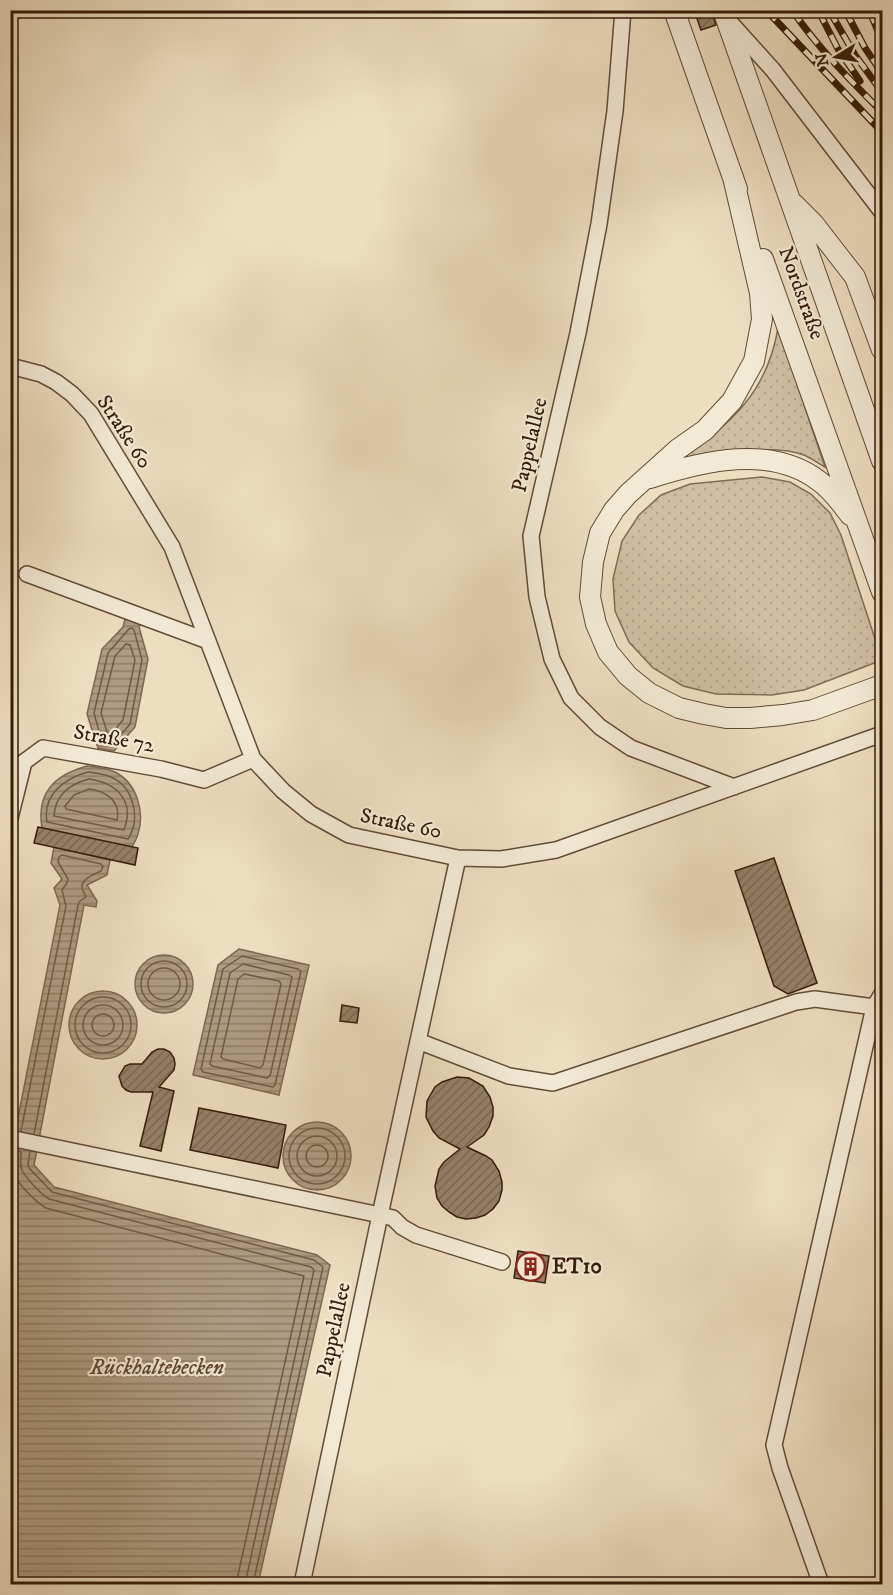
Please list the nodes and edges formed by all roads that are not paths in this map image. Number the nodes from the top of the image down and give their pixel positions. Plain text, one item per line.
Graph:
1 (638, 10) edge
2 (674, 10) edge
3 (623, 11) edge
4 (724, 13) edge
5 (733, 177) junction
6 (790, 200) junction
7 (882, 212) edge
8 (882, 350) edge
9 (10, 366) edge
10 (882, 461) edge
11 (645, 479) junction
12 (861, 529) junction
13 (27, 574) dead end
14 (882, 592) edge
15 (208, 641) junction
16 (882, 685) edge
17 (882, 734) edge
18 (253, 759) junction
19 (734, 787) junction
20 (10, 818) edge
21 (458, 858) junction
22 (878, 1001) edge
23 (418, 1041) junction
24 (10, 1138) edge
25 (380, 1215) junction
26 (502, 1262) dead end
27 (302, 1584) edge
28 (821, 1584) edge

1 - 3 street, Pappelallee
2 - 5 street, Nordstraße
3 - 19 street, Pappelallee
4 - 6 street, Nordstraße
4 - 7 street
5 - 11 street
5 - 12 street, Nordstraße
6 - 8 street
6 - 10 street, Nordstraße
9 - 15 street, Straße 60
11 - 12 street
11 - 16 street
12 - 14 street, Nordstraße
13 - 15 street
15 - 18 street, Straße 60
17 - 19 street, Straße 60
18 - 20 street, Straße 72
18 - 21 street, Straße 60
19 - 21 street, Straße 60
21 - 23 street, Pappelallee
22 - 23 street
22 - 28 street
23 - 25 street, Pappelallee
24 - 25 street
25 - 26 street
25 - 27 street, Pappelallee

